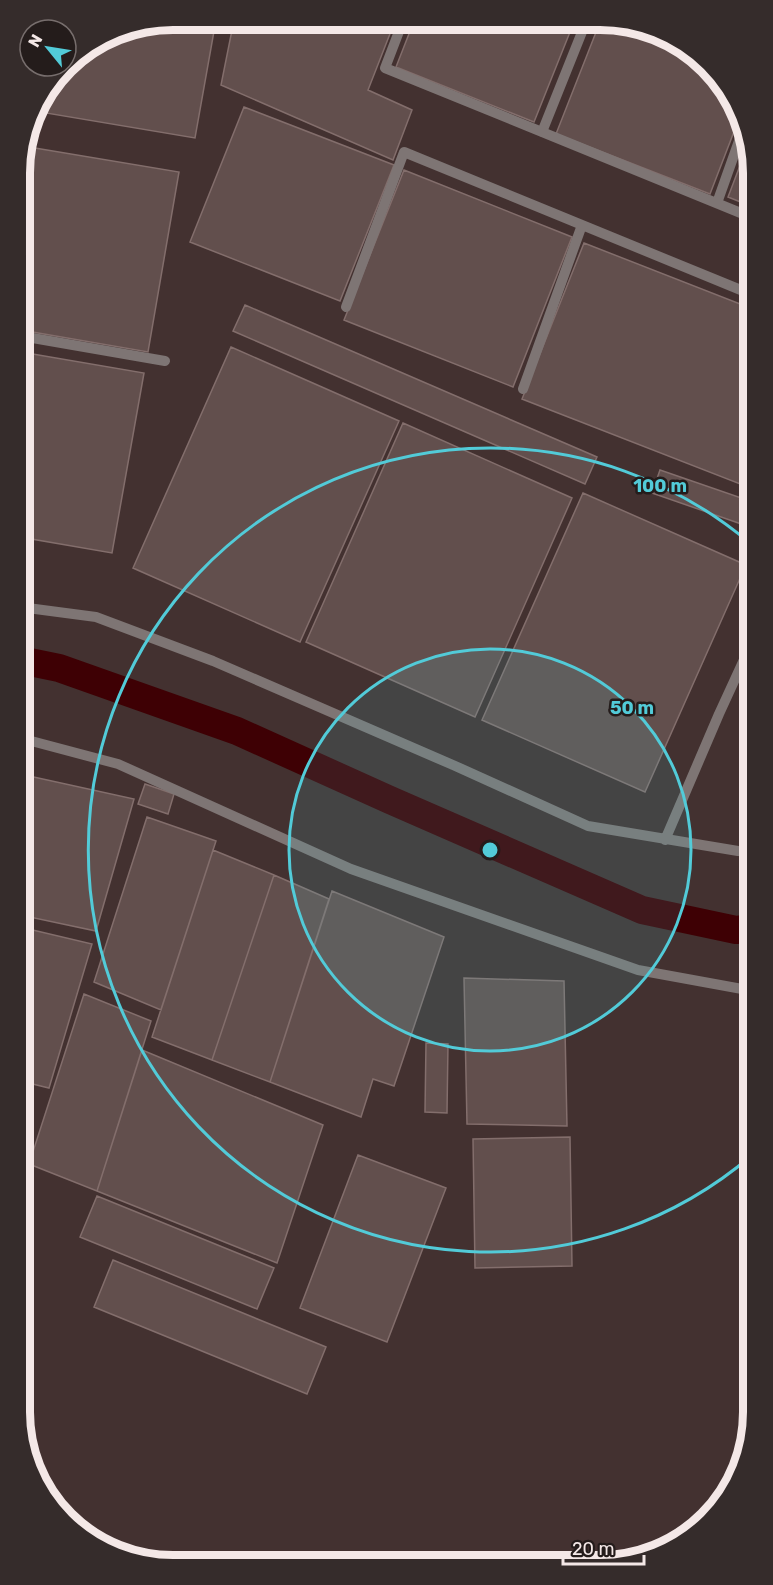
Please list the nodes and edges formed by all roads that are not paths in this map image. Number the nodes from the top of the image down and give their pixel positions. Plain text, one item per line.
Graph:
1 (400, 30) edge
2 (583, 30) edge
3 (543, 132) junction
4 (739, 142) edge
5 (717, 203) junction
6 (743, 214) edge
7 (582, 225) junction
8 (743, 291) edge
9 (346, 307) dead end
10 (30, 338) edge
11 (165, 361) dead end
12 (523, 388) dead end
13 (30, 608) edge
14 (743, 662) edge
15 (30, 741) edge
16 (665, 840) junction
17 (743, 851) edge
18 (743, 989) edge

1 - 3 lane
2 - 3 lane
3 - 5 lane
4 - 5 lane
5 - 6 lane
7 - 8 lane
7 - 9 lane
7 - 12 lane
10 - 11 lane
13 - 16 lane
14 - 16 lane
15 - 18 lane
16 - 17 lane

